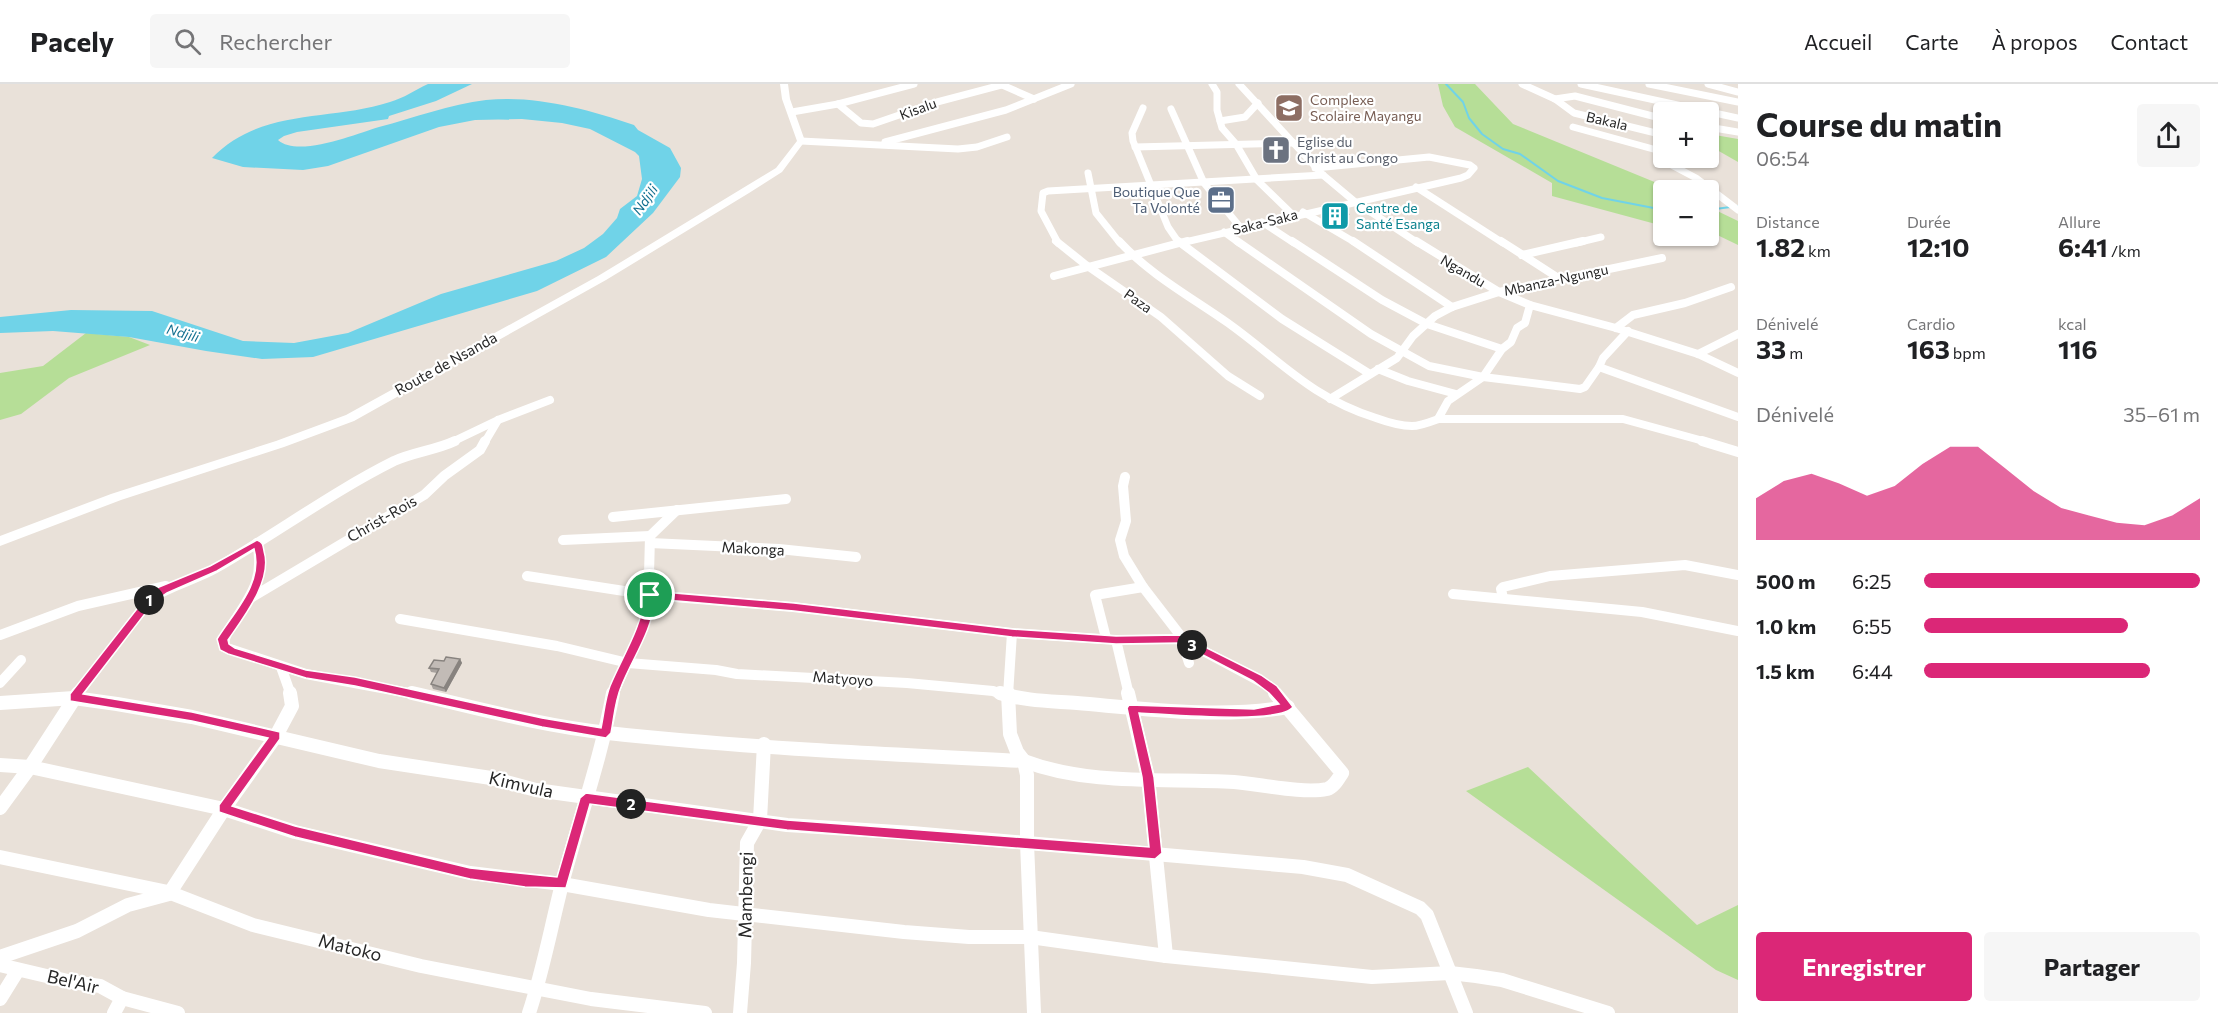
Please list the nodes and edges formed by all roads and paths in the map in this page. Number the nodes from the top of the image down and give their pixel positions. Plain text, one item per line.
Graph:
1 (784, 84) edge
2 (914, 84) edge
3 (1002, 84) edge
4 (1071, 84) edge
5 (1212, 84) edge
6 (1239, 84) edge
7 (1522, 84) edge
8 (1581, 84) edge
9 (1649, 84) edge
10 (1708, 84) edge
11 (1686, 92) junction
12 (1738, 92) edge
13 (1034, 99) junction
14 (1555, 99) junction
15 (1653, 102) edge
16 (1685, 102) edge
17 (1738, 102) edge
18 (1258, 103) junction
19 (838, 104) junction
20 (1143, 108) dead end
21 (1171, 109) dead end
22 (792, 112) junction
23 (1719, 115) edge
24 (1653, 116) edge
25 (1738, 118) edge
26 (1220, 121) junction
27 (1572, 127) dead end
28 (1719, 129) edge
29 (1653, 132) edge
30 (1738, 132) edge
31 (1007, 137) dead end
32 (801, 141) junction
33 (1294, 143) junction
34 (1236, 144) junction
35 (873, 145) junction
36 (1135, 147) junction
37 (1187, 147) junction
38 (1653, 149) edge
39 (1315, 168) junction
40 (1673, 168) edge
41 (1088, 173) dead end
42 (1323, 175) junction
43 (1257, 180) junction
44 (1204, 183) junction
45 (1153, 186) junction
46 (1416, 187) junction
47 (1092, 189) junction
48 (1354, 201) junction
49 (1738, 210) edge
50 (1303, 212) junction
51 (1293, 215) junction
52 (1262, 222) junction
53 (1240, 227) junction
54 (1224, 232) junction
55 (1601, 237) dead end
56 (1179, 243) junction
57 (1133, 255) junction
58 (1522, 255) junction
59 (1662, 258) dead end
60 (1086, 265) junction
61 (1054, 276) dead end
62 (1560, 279) junction
63 (1731, 287) dead end
64 (1499, 292) junction
65 (1530, 305) junction
66 (1452, 307) junction
67 (1427, 324) junction
68 (1616, 328) junction
69 (1628, 331) junction
70 (1738, 334) edge
71 (1502, 349) junction
72 (1404, 350) junction
73 (1698, 354) junction
74 (1599, 368) junction
75 (1374, 371) junction
76 (1738, 373) edge
77 (1483, 377) junction
78 (1456, 394) junction
79 (1260, 396) dead end
80 (1330, 399) junction
81 (550, 400) dead end
82 (1738, 405) edge
83 (1726, 412) junction
84 (1738, 417) edge
85 (1438, 419) junction
86 (498, 420) junction
87 (1738, 452) edge
88 (1125, 477) dead end
89 (786, 499) dead end
90 (677, 510) junction
91 (613, 517) dead end
92 (650, 539) junction
93 (563, 540) dead end
94 (0, 541) edge
95 (257, 543) junction
96 (856, 557) dead end
97 (1738, 575) edge
98 (527, 576) dead end
99 (172, 586) junction
100 (1143, 587) junction
101 (1453, 594) dead end
102 (650, 595) junction
103 (1503, 598) junction
104 (249, 599) junction
105 (400, 619) dead end
106 (1738, 631) edge
107 (1012, 633) junction
108 (0, 635) edge
109 (1111, 639) junction
110 (1181, 639) junction
111 (21, 660) dead end
112 (628, 663) junction
113 (1189, 663) dead end
114 (281, 667) junction
115 (0, 683) edge
116 (1008, 696) junction
117 (74, 698) junction
118 (0, 703) edge
119 (1288, 707) junction
120 (1133, 708) junction
121 (606, 733) junction
122 (276, 736) junction
123 (764, 744) junction
124 (1024, 761) junction
125 (0, 765) edge
126 (30, 767) junction
127 (1148, 777) junction
128 (586, 798) junction
129 (0, 808) edge
130 (224, 809) junction
131 (760, 820) junction
132 (1027, 843) junction
133 (1155, 853) junction
134 (0, 857) edge
135 (562, 884) junction
136 (171, 892) junction
137 (746, 914) junction
138 (1030, 937) junction
139 (1166, 956) junction
140 (0, 957) edge
141 (0, 965) edge
142 (18, 970) junction
143 (1450, 973) junction
144 (537, 989) junction
145 (122, 998) junction
146 (0, 999) edge
147 (114, 1013) edge
148 (178, 1013) edge
149 (529, 1013) edge
150 (705, 1013) edge
151 (740, 1013) edge
152 (1034, 1013) edge
153 (1466, 1013) edge
154 (1608, 1013) edge

1 - 22 street
2 - 19 street
3 - 13 street
3 - 19 street, Kisalu
4 - 13 street
5 - 26 street
6 - 18 street, Ngandu
7 - 14 street, Bakala
8 - 15 street
9 - 11 street
10 - 12 street
11 - 16 street
11 - 17 street
13 - 35 street
14 - 24 street
14 - 29 street, Bakala
18 - 26 street
18 - 33 street, Ngandu
19 - 22 street
20 - 36 street
21 - 37 street
22 - 32 street
23 - 25 street
26 - 34 street
27 - 38 street
28 - 30 street
31 - 35 street
32 - 35 street
32 - 94 street, Route de Nsanda
33 - 34 street
33 - 39 street, Ngandu
34 - 37 street
34 - 43 street
36 - 37 street
36 - 45 street
37 - 44 street
39 - 42 street, Ngandu
39 - 46 street, Saka-Saka
40 - 49 street
41 - 47 street
42 - 43 street
42 - 48 street, Ngandu
43 - 44 street
43 - 51 street
44 - 45 street
44 - 53 street
45 - 47 street
45 - 56 street
46 - 48 street, Saka-Saka
46 - 58 street
47 - 57 street
47 - 60 street, Paza
48 - 50 street, Saka-Saka
48 - 64 street, Ngandu
50 - 51 street, Saka-Saka
50 - 66 street
51 - 52 street, Saka-Saka
52 - 53 street, Saka-Saka
52 - 67 street
53 - 54 street, Saka-Saka
54 - 56 street, Saka-Saka
54 - 72 street
55 - 58 street
56 - 57 street, Saka-Saka
56 - 75 street
57 - 60 street, Saka-Saka
57 - 80 street
58 - 62 street
59 - 62 street, Mbanza-Ngungu
60 - 61 street, Saka-Saka
60 - 79 street, Paza
62 - 64 street, Mbanza-Ngungu
63 - 68 street
64 - 65 street, Ngandu
64 - 66 street, Mbanza-Ngungu
65 - 68 street, Ngandu
65 - 71 street
66 - 67 street, Mbanza-Ngungu
67 - 71 street
67 - 72 street, Mbanza-Ngungu
68 - 69 street, Ngandu
69 - 73 street, Ngandu
69 - 74 street
70 - 73 street
71 - 77 street
72 - 75 street, Mbanza-Ngungu
72 - 77 street
73 - 76 street, Ngandu
74 - 77 street
74 - 83 street
75 - 78 street
75 - 80 street, Mbanza-Ngungu
77 - 78 street
78 - 85 street
80 - 85 street
81 - 86 street
82 - 83 street
83 - 84 street
85 - 87 street
86 - 95 street
86 - 104 street, Christ-Rois
88 - 100 street
89 - 90 street
90 - 91 street
90 - 92 street
92 - 93 street, Makonga
92 - 96 street, Makonga
92 - 102 street
95 - 99 street
95 - 104 street
97 - 103 street
98 - 102 street
99 - 108 street
99 - 117 street
100 - 109 street
100 - 110 street
101 - 103 street
102 - 107 street
102 - 112 street
103 - 106 street
104 - 114 street
105 - 112 street, Matyoyo
107 - 109 street
107 - 116 street
109 - 110 street
109 - 120 street
110 - 113 street
110 - 119 street
111 - 115 street
112 - 116 street, Matyoyo
112 - 121 street
114 - 121 street
114 - 122 street
116 - 120 street, Matyoyo
116 - 124 street
117 - 118 street, Kimvula
117 - 122 street, Kimvula
117 - 126 street
119 - 120 street, Matyoyo
119 - 127 street
120 - 127 street
121 - 123 street
121 - 128 street
122 - 128 street, Kimvula
122 - 130 street
123 - 124 street
123 - 131 street, Mambengi
124 - 127 street
124 - 132 street
125 - 126 street
126 - 129 street
126 - 130 street
127 - 133 street
128 - 131 street, Kimvula
128 - 135 street
130 - 135 street
130 - 136 street
131 - 132 street, Kimvula
131 - 137 street, Mambengi
132 - 133 street, Kimvula
132 - 138 street
133 - 139 street
133 - 143 street, Kimvula
134 - 136 street, Matoko
135 - 137 street
135 - 144 street
136 - 140 street
136 - 144 street, Matoko
137 - 138 street
137 - 151 street, Mambengi
138 - 139 street
138 - 152 street
139 - 143 street
141 - 142 street, Bel'Air
142 - 145 street, Bel'Air
142 - 146 street
143 - 153 street, Kimvula
143 - 154 street
144 - 149 street
144 - 150 street, Matoko
145 - 147 street
145 - 148 street, Bel'Air

